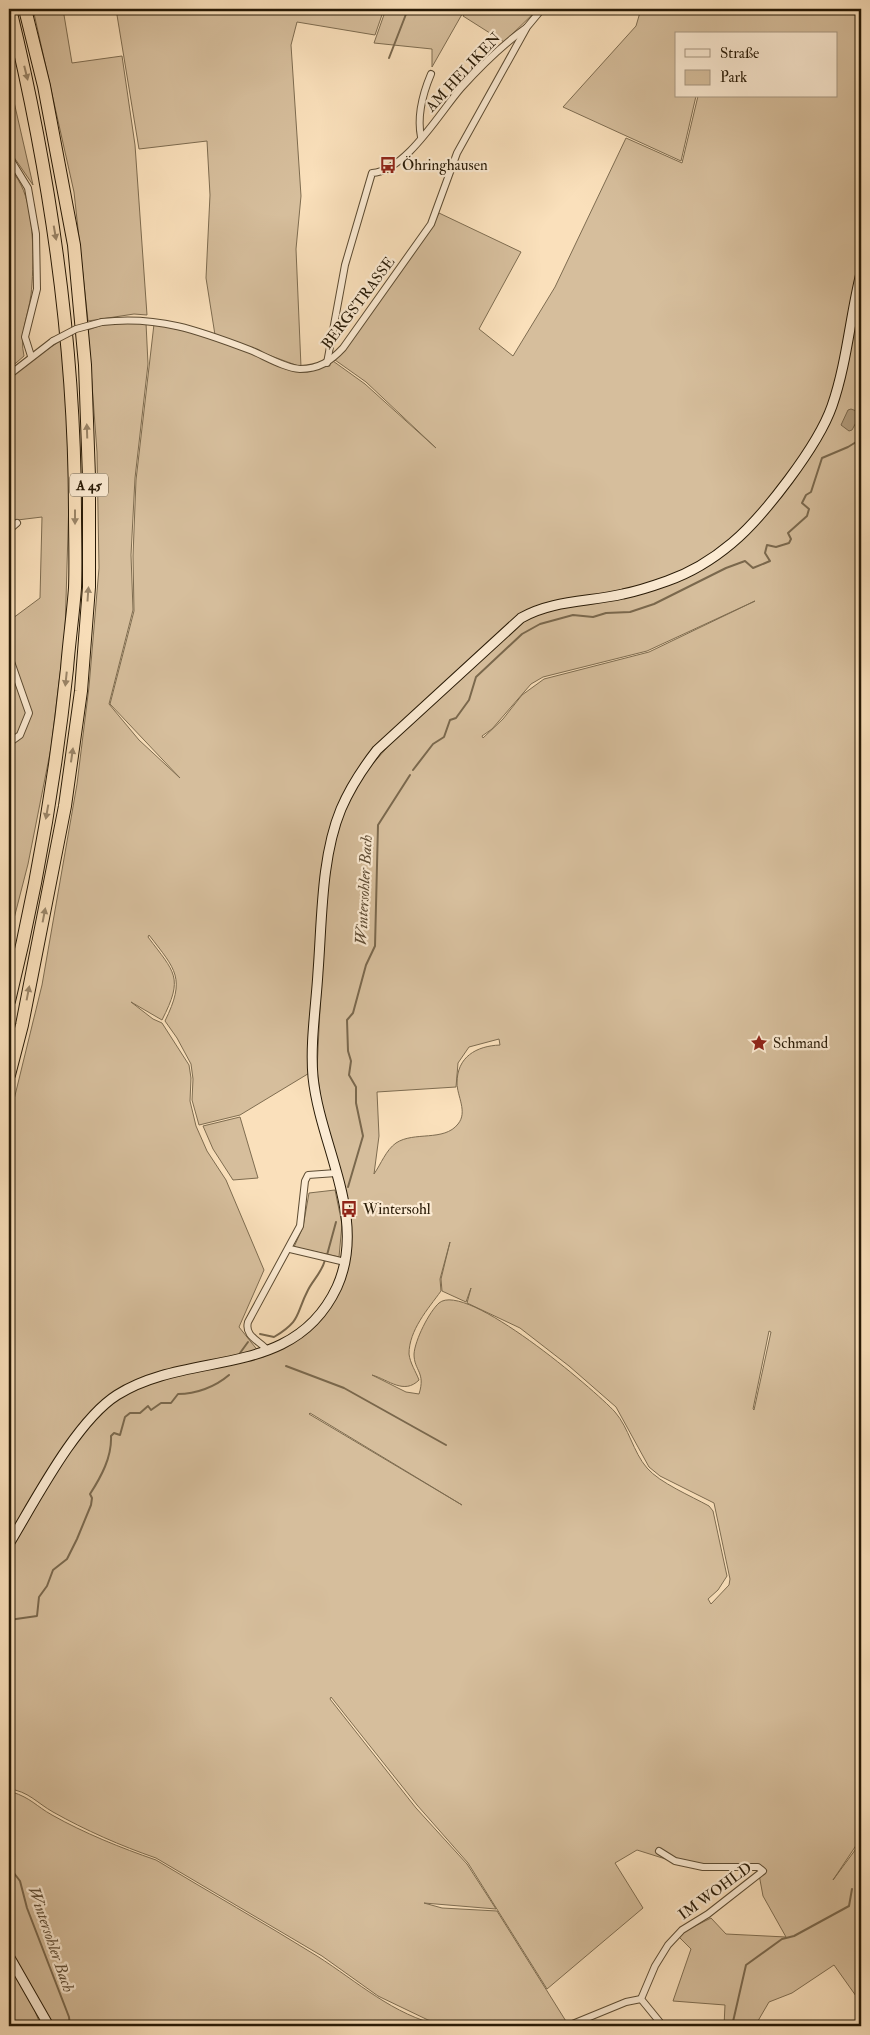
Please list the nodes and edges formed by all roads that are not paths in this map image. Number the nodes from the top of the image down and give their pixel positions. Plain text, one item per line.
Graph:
1 (10, 9) edge
2 (25, 9) edge
3 (542, 9) edge
4 (527, 28) junction
5 (431, 74) dead end
6 (420, 137) junction
7 (9, 157) edge
8 (861, 274) edge
9 (31, 356) junction
10 (327, 363) junction
11 (9, 375) edge
12 (17, 524) dead end
13 (9, 530) edge
14 (9, 656) edge
15 (9, 743) edge
16 (28, 925) junction
17 (9, 966) edge
18 (9, 1001) edge
19 (9, 1075) edge
20 (336, 1173) junction
21 (290, 1249) junction
22 (345, 1262) junction
23 (272, 1349) junction
24 (9, 1544) edge
25 (659, 1850) dead end
26 (9, 1956) edge
27 (641, 1999) junction
28 (49, 2026) edge
29 (571, 2026) edge
30 (663, 2026) edge

1 -> 16 highway, A 45
19 -> 2 highway, A 45
3 - 4 street, BERGSTRASSE
4 - 6 street, AM HELIKEN
4 - 10 street, BERGSTRASSE
5 - 6 street, AM HELIKEN
6 - 10 street, AM HELIKEN
7 - 9 street
8 - 20 street
9 - 10 street, BERGSTRASSE, bridge
9 - 11 street, BERGSTRASSE
12 - 13 street
14 - 15 street
16 - 17 highway
16 - 18 highway, A 45
20 - 21 street
20 - 22 street
21 - 22 street
21 - 23 street
22 - 23 street
23 - 24 street
25 - 27 street, IM WOHLD
26 - 28 street
27 - 29 street
27 - 30 street

